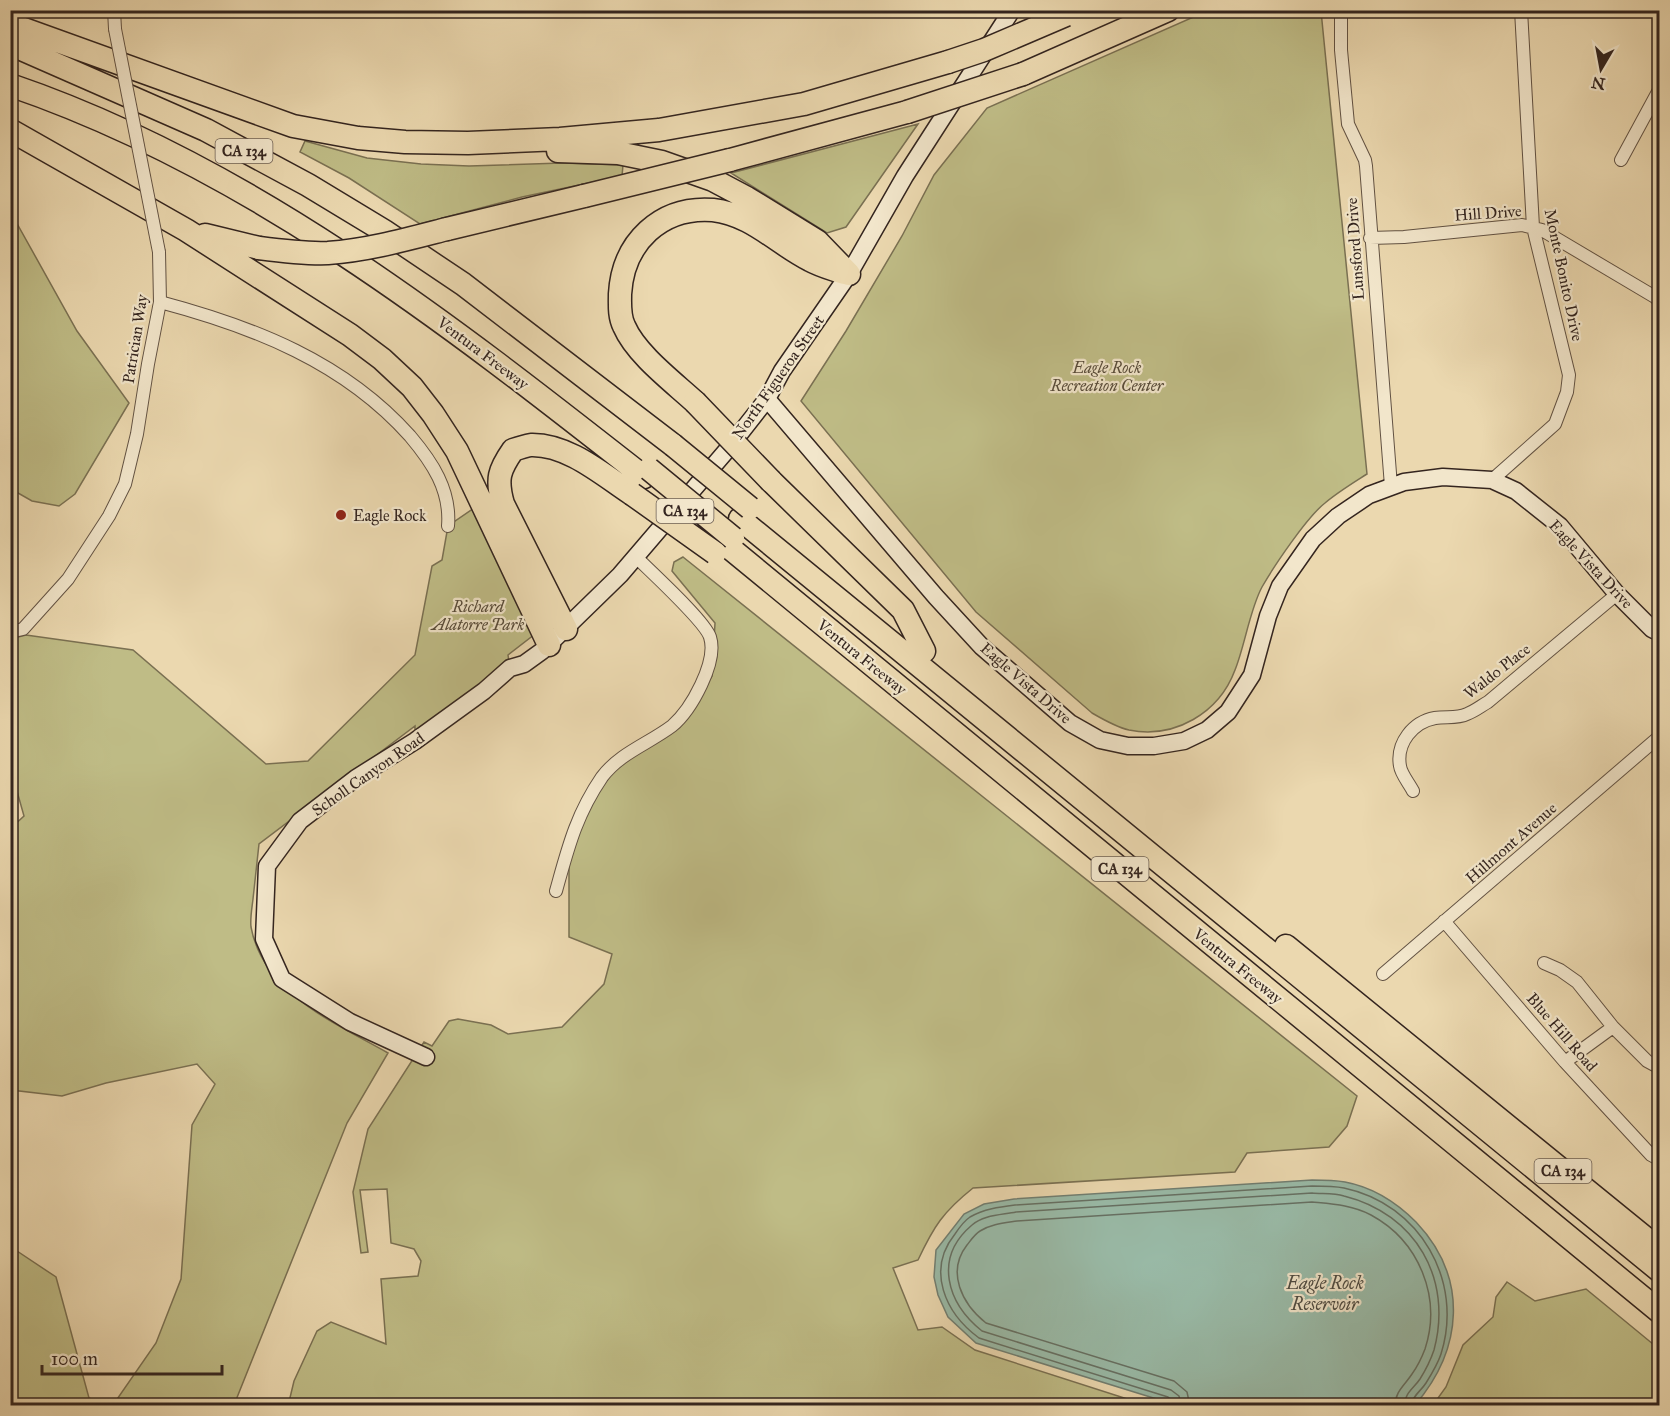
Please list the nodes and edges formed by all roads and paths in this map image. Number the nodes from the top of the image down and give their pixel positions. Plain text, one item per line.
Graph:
1 (114, 10) edge
2 (1012, 10) edge
3 (1168, 10) edge
4 (1521, 10) edge
5 (1655, 10) edge
6 (1341, 12) edge
7 (1070, 13) edge
8 (1659, 15) edge
9 (10, 24) edge
10 (10, 44) edge
11 (10, 85) edge
12 (1659, 88) edge
13 (10, 130) edge
14 (358, 138) junction
15 (1622, 160) dead end
16 (1533, 227) junction
17 (186, 230) junction
18 (1370, 238) junction
19 (849, 274) junction
20 (160, 302) junction
21 (1659, 302) edge
22 (767, 399) junction
23 (653, 468) junction
24 (1492, 480) junction
25 (1391, 486) junction
26 (448, 526) dead end
27 (733, 532) junction
28 (635, 556) junction
29 (1617, 594) junction
30 (566, 629) junction
31 (10, 632) edge
32 (1659, 633) edge
33 (549, 645) junction
34 (924, 651) junction
35 (1659, 736) edge
36 (1413, 791) dead end
37 (556, 891) dead end
38 (1444, 921) junction
39 (1544, 963) dead end
40 (1383, 974) dead end
41 (1613, 1028) junction
42 (426, 1057) dead end
43 (1565, 1062) junction
44 (1659, 1068) edge
45 (1513, 1140) junction
46 (1659, 1160) edge
47 (1517, 1188) junction
48 (1602, 1235) junction
49 (1659, 1250) edge
50 (1659, 1271) edge
51 (1659, 1295) edge
52 (1659, 1312) edge

1 - 20 street, Patrician Way, bridge
2 - 19 street, North Figueroa Street
3 - 17 highway, bridge
4 - 16 street, Monte Bonito Drive
5 - 8 street
6 - 18 street, Lunsford Drive
7 - 14 highway, bridge
9 - 14 highway
10 - 23 highway, Ventura Freeway / CA 134
11 - 23 highway, Ventura Freeway / CA 134
12 - 15 street
13 - 17 highway
14 - 19 highway
16 - 18 street, Hill Drive
16 - 21 street, Hill Drive
16 - 24 street, Monte Bonito Drive
17 - 33 highway
18 - 25 street, Lunsford Drive
19 - 22 street, North Figueroa Street
19 - 34 highway, bridge
20 - 26 street
20 - 31 street, Patrician Way
22 - 25 street, Eagle Vista Drive
22 - 28 street, North Figueroa Street
23 - 27 highway, bridge
23 - 27 highway, Ventura Freeway / CA 134, bridge
23 - 27 highway, bridge
23 - 30 highway
24 - 25 street, Eagle Vista Drive
24 - 29 street, Eagle Vista Drive
27 - 34 highway, Ventura Freeway / CA 134
27 - 45 highway
27 - 47 highway
27 - 47 highway, Ventura Freeway / CA 134
28 - 30 street, Scholl Canyon Road
28 - 37 street
29 - 32 street, Eagle Vista Drive
29 - 36 street, Waldo Place
30 - 33 street, Scholl Canyon Road
33 - 42 street, Scholl Canyon Road
34 - 45 highway, Ventura Freeway / CA 134
35 - 38 street, Hillmont Avenue
38 - 40 street, Hillmont Avenue
38 - 43 street, Blue Hill Road
39 - 41 street
41 - 43 street
41 - 44 street
43 - 46 street, Blue Hill Road
45 - 48 highway, Ventura Freeway / CA 134
47 - 48 highway, Ventura Freeway / CA 134
48 - 49 highway, Ventura Freeway / CA 134
48 - 50 highway
48 - 51 highway
48 - 52 highway, Ventura Freeway / CA 134

